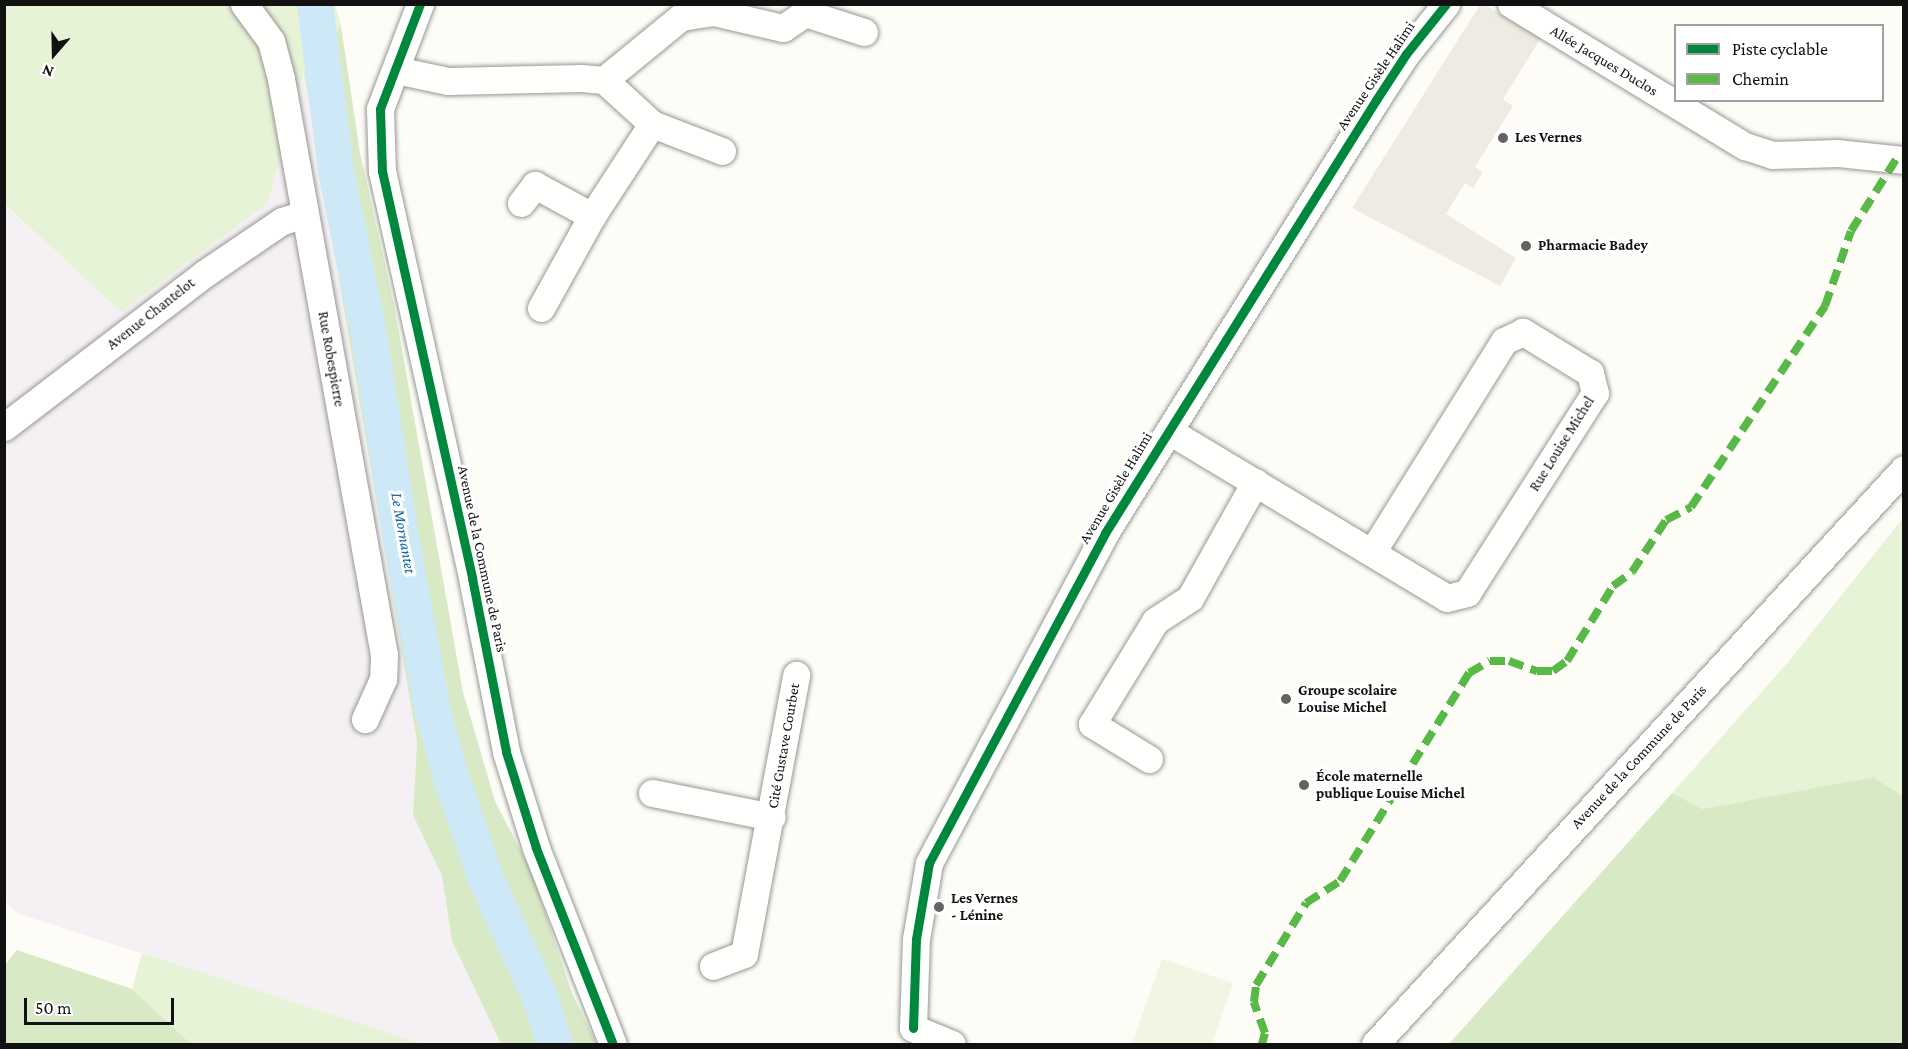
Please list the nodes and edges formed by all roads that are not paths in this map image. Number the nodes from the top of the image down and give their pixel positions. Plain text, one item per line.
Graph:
1 (244, 4) edge
2 (420, 4) edge
3 (1446, 4) edge
4 (1511, 4) edge
5 (716, 8) edge
6 (807, 9) edge
7 (864, 32) dead end
8 (396, 70) junction
9 (604, 80) junction
10 (652, 124) junction
11 (722, 152) dead end
12 (1904, 160) edge
13 (521, 203) dead end
14 (305, 214) junction
15 (592, 216) junction
16 (542, 308) dead end
17 (4, 427) edge
18 (1168, 431) junction
19 (1904, 469) edge
20 (1255, 482) junction
21 (1372, 552) junction
22 (796, 675) dead end
23 (365, 719) dead end
24 (1149, 759) dead end
25 (652, 793) dead end
26 (772, 817) junction
27 (713, 966) dead end
28 (907, 1036) edge
29 (613, 1044) edge
30 (952, 1044) edge
31 (1375, 1044) edge

1 - 14 street, Rue Robespierre
2 - 8 street, Avenue de la Commune de Paris
3 - 18 street, Avenue Gisèle Halimi
4 - 12 street, Allée Jacques Duclos
5 - 6 street
5 - 9 street
6 - 7 street
8 - 9 street
8 - 29 street, Avenue de la Commune de Paris
9 - 10 street
10 - 11 street
10 - 15 street
13 - 15 street
14 - 17 street, Avenue Chantelot
14 - 23 street, Rue Robespierre
15 - 16 street
18 - 20 street, Rue Louise Michel
18 - 28 street, Avenue Gisèle Halimi
19 - 31 street, Avenue de la Commune de Paris
20 - 21 street, Rue Louise Michel
20 - 24 street
21 - 21 street, Rue Louise Michel
22 - 26 street, Cité Gustave Courbet
25 - 26 street, Cité Gustave Courbet
26 - 27 street, Cité Gustave Courbet
28 - 30 street

